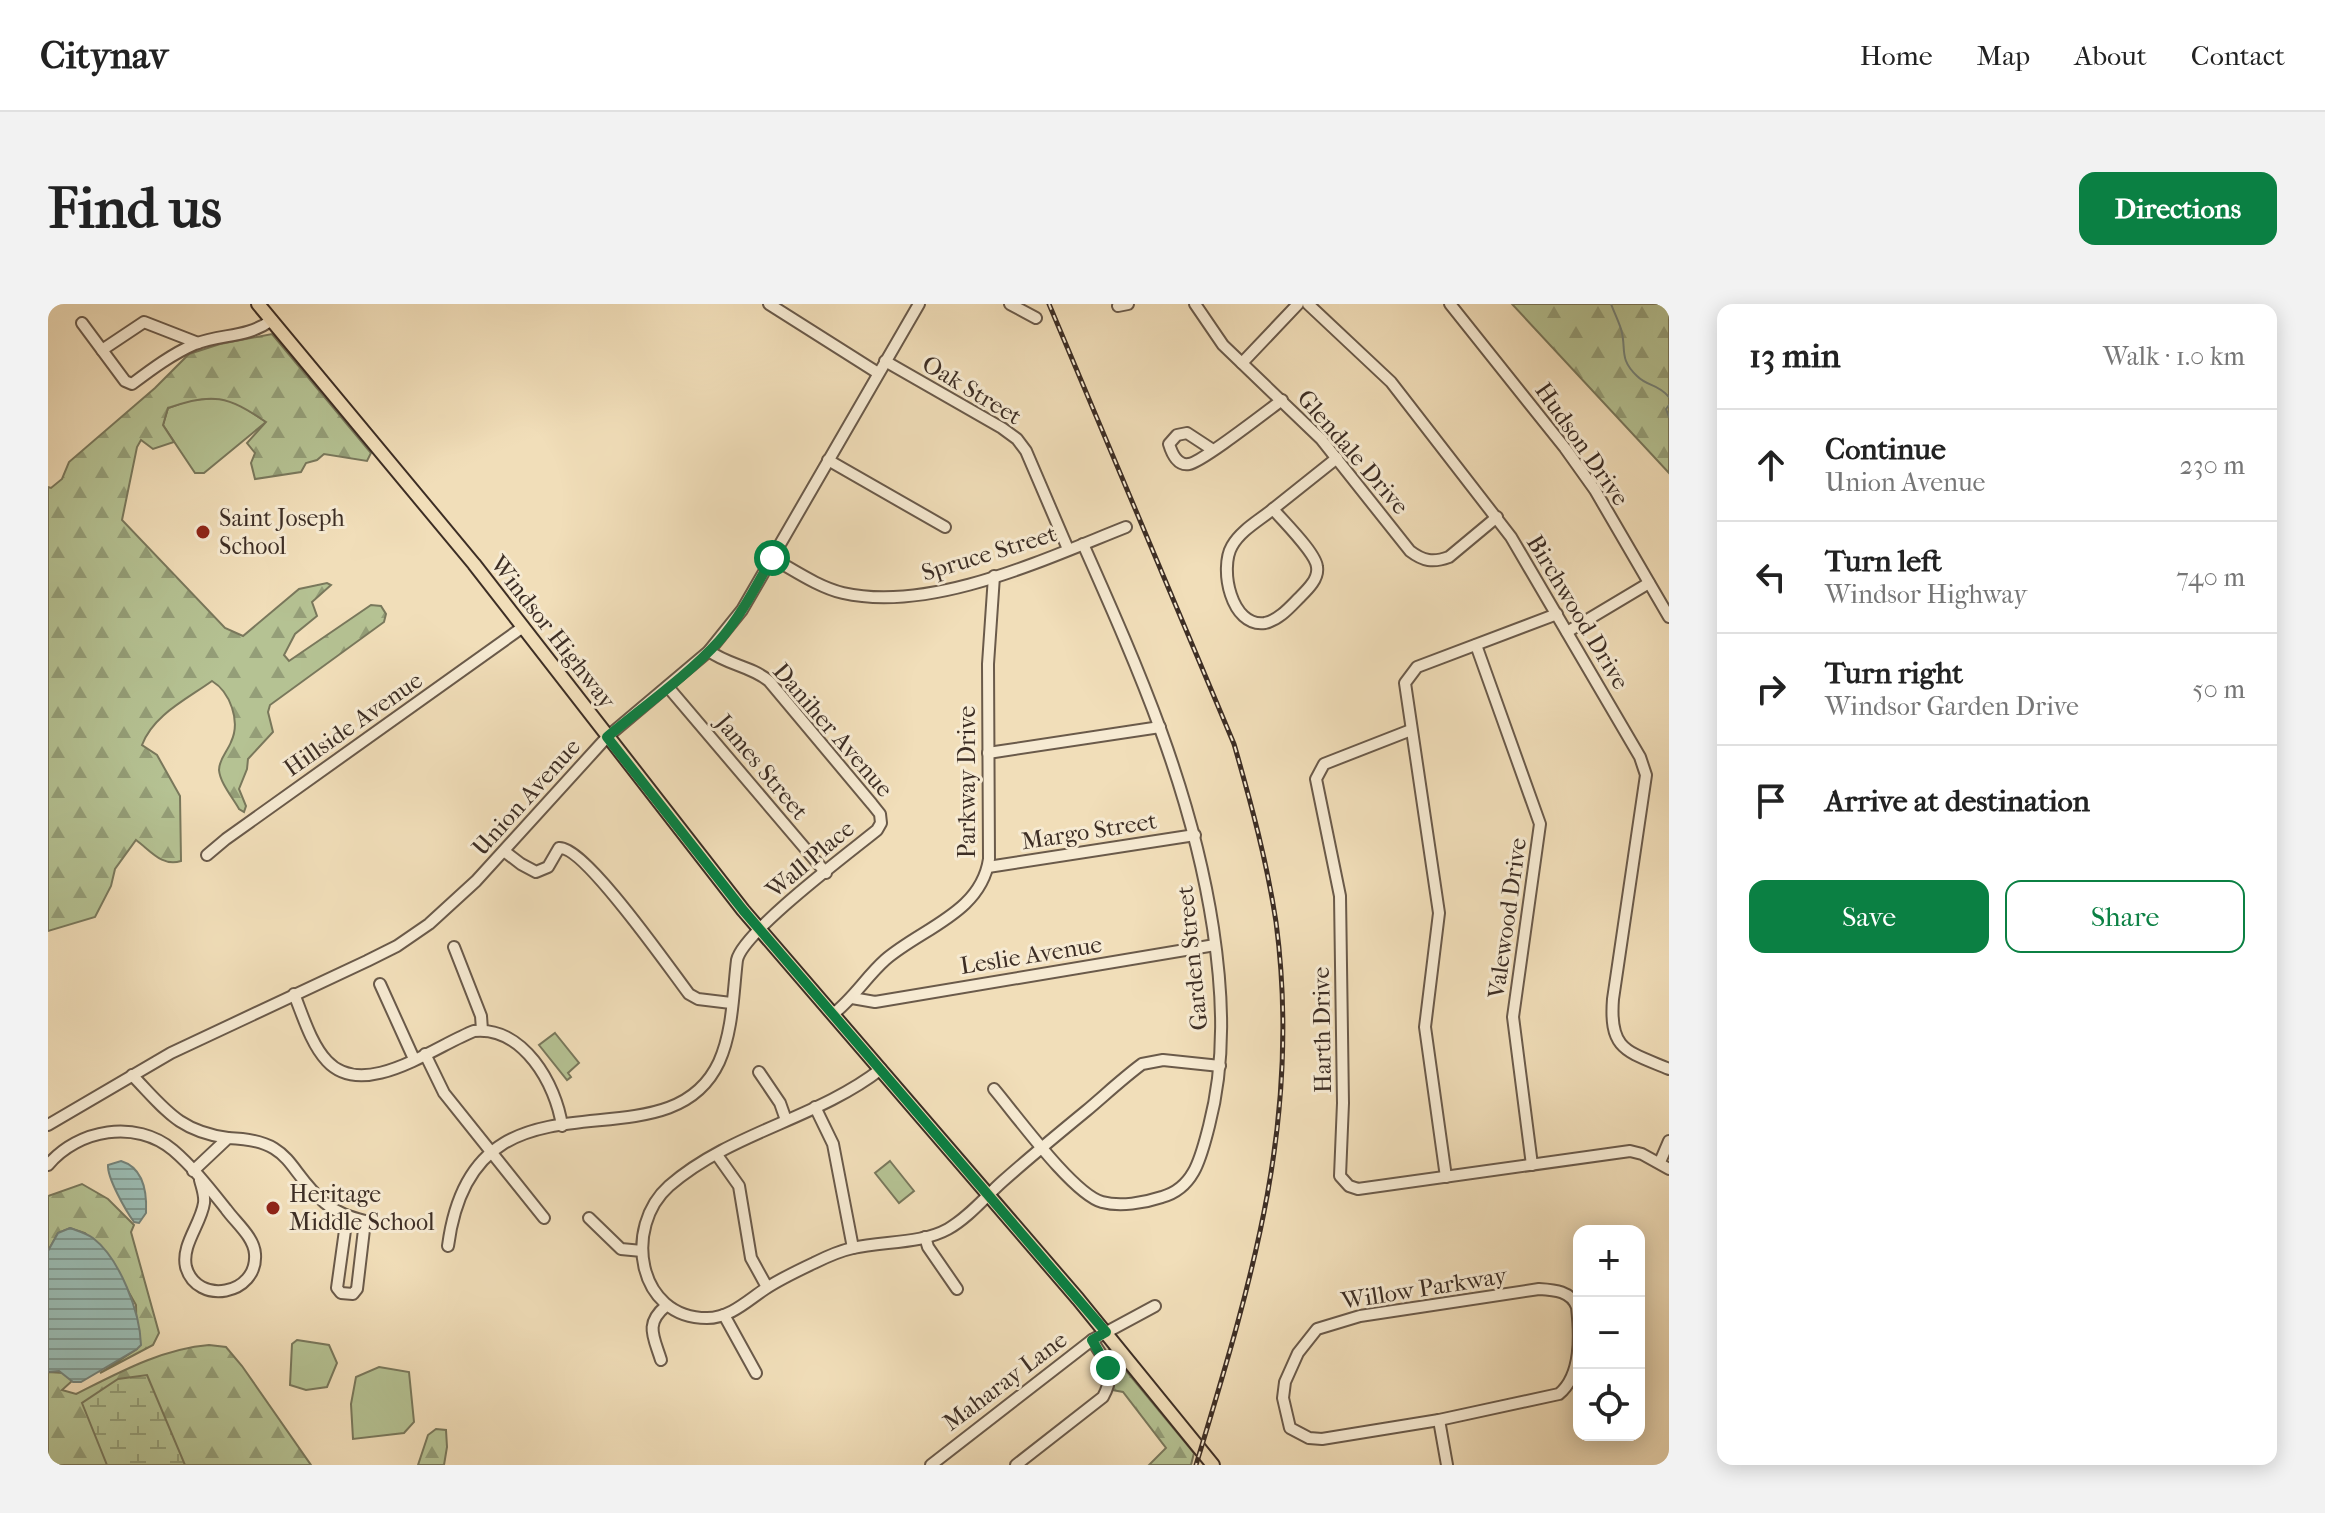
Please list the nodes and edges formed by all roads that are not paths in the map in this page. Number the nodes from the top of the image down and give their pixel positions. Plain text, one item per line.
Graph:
1 (258, 304) edge
2 (769, 304) edge
3 (919, 304) edge
4 (1010, 304) edge
5 (1195, 304) edge
6 (1298, 304) edge
7 (1308, 304) edge
8 (1450, 304) edge
9 (785, 308) edge
10 (1036, 318) dead end
11 (272, 320) junction
12 (82, 323) dead end
13 (198, 343) junction
14 (102, 350) junction
15 (885, 361) junction
16 (1242, 363) junction
17 (878, 373) junction
18 (1282, 400) junction
19 (1213, 450) dead end
20 (1337, 458) junction
21 (828, 460) junction
22 (1273, 509) junction
23 (1497, 517) junction
24 (945, 527) dead end
25 (1126, 527) dead end
26 (1083, 544) junction
27 (1068, 549) junction
28 (772, 558) junction
29 (994, 576) junction
30 (1649, 583) junction
31 (1557, 614) junction
32 (1669, 617) edge
33 (523, 627) junction
34 (1567, 632) junction
35 (1472, 646) junction
36 (709, 651) junction
37 (668, 687) junction
38 (1160, 727) junction
39 (1411, 730) junction
40 (607, 737) junction
41 (988, 753) junction
42 (881, 819) joint
43 (1195, 835) junction
44 (504, 851) junction
45 (207, 855) dead end
46 (988, 867) junction
47 (826, 873) junction
48 (759, 928) junction
49 (1215, 945) junction
50 (454, 947) dead end
51 (380, 984) dead end
52 (294, 994) junction
53 (852, 998) junction
54 (731, 1003) junction
55 (833, 1014) junction
56 (482, 1030) junction
57 (419, 1056) junction
58 (1220, 1066) junction
59 (881, 1069) junction
60 (1669, 1069) edge
61 (759, 1072) dead end
62 (132, 1075) junction
63 (994, 1089) dead end
64 (815, 1107) junction
65 (786, 1120) junction
66 (48, 1125) edge
67 (562, 1126) junction
68 (228, 1138) junction
69 (1669, 1141) edge
70 (1043, 1147) junction
71 (491, 1152) junction
72 (717, 1155) junction
73 (48, 1165) edge
74 (1532, 1165) junction
75 (1664, 1165) edge
76 (197, 1175) junction
77 (1446, 1177) junction
78 (989, 1195) junction
79 (229, 1213) junction
80 (200, 1216) junction
81 (347, 1216) junction
82 (544, 1218) dead end
83 (589, 1218) dead end
84 (925, 1237) junction
85 (448, 1246) dead end
86 (853, 1248) junction
87 (642, 1251) junction
88 (767, 1287) junction
89 (957, 1289) dead end
90 (666, 1306) junction
91 (1155, 1306) dead end
92 (724, 1315) junction
93 (1106, 1332) junction
94 (1092, 1340) junction
95 (661, 1360) dead end
96 (756, 1373) dead end
97 (1439, 1420) junction
98 (931, 1465) edge
99 (1016, 1465) edge
100 (1213, 1465) edge
101 (1447, 1465) edge

1 - 11 main road, Windsor Highway
2 - 9 street
3 - 15 street, Union Avenue
4 - 10 street
5 - 16 street, Glendale Drive
6 - 16 street
7 - 23 street, Birchwood Drive
8 - 30 street, Hudson Drive
9 - 17 street
11 - 13 street
11 - 33 main road, Windsor Highway
12 - 14 street
13 - 14 street
13 - 14 street
15 - 17 street, Union Avenue
15 - 27 street, Oak Street
16 - 18 street, Glendale Drive
17 - 21 street, Union Avenue
18 - 19 street
18 - 20 street, Glendale Drive
20 - 22 street
20 - 23 street, Glendale Drive
21 - 24 street
21 - 28 street, Union Avenue
22 - 22 street
23 - 31 street, Birchwood Drive
25 - 26 street, Spruce Street
26 - 27 street, Spruce Street
26 - 38 street, Garden Street
27 - 29 street, Spruce Street
28 - 29 street, Spruce Street
28 - 36 street, Union Avenue
29 - 41 street, Parkway Drive
30 - 32 street, Hudson Drive
30 - 34 street
31 - 34 street, Birchwood Drive
31 - 35 street
33 - 40 main road, Windsor Highway
33 - 45 street, Hillside Avenue
34 - 60 street, Birchwood Drive
35 - 39 street
35 - 74 street, Valewood Drive
36 - 37 street, Union Avenue
36 - 42 street, Daniher Avenue
37 - 40 street, Union Avenue
37 - 47 street, James Street
38 - 41 street
38 - 43 street, Garden Street
39 - 77 street
39 - 77 street, Harth Drive
40 - 44 street, Union Avenue
40 - 48 main road, Windsor Highway
41 - 46 street, Parkway Drive
42 - 47 street, Wall Place
43 - 46 street, Margo Street
43 - 49 street, Garden Street
44 - 52 street, Union Avenue
44 - 54 street
46 - 53 street, Parkway Drive
47 - 48 street, Wall Place
48 - 54 street, Wall Place
48 - 55 main road, Windsor Highway
49 - 53 street, Leslie Avenue
49 - 58 street, Garden Street
50 - 56 street
51 - 57 street
52 - 57 street
52 - 62 street, Union Avenue
53 - 55 street, Parkway Drive
54 - 67 street, Wall Place
55 - 59 main road, Windsor Highway
56 - 57 street
56 - 67 street
57 - 71 street
58 - 70 street
58 - 70 street, Garden Street
59 - 64 street
59 - 78 main road, Windsor Highway
61 - 65 street
62 - 66 street, Union Avenue
62 - 68 street
63 - 70 street, Garden Street
64 - 65 street
64 - 86 street
65 - 72 street
67 - 71 street, Wall Place
68 - 76 street
68 - 81 street
69 - 75 street
70 - 78 street
71 - 82 street
71 - 85 street
72 - 87 street
72 - 88 street
73 - 76 street
74 - 75 street, Harth Drive
74 - 77 street, Harth Drive
76 - 79 street
76 - 80 street
78 - 84 street
78 - 93 main road, Windsor Highway
79 - 80 street
79 - 80 street
81 - 81 street
83 - 87 street
84 - 86 street
84 - 89 street
86 - 88 street
87 - 90 street
88 - 92 street
90 - 92 street
90 - 95 street
91 - 93 street, Maharay Lane
92 - 96 street
93 - 94 street, Maharay Lane
93 - 100 main road, Windsor Highway
94 - 98 street, Maharay Lane
94 - 99 street
97 - 97 street, Willow Parkway
97 - 101 street

